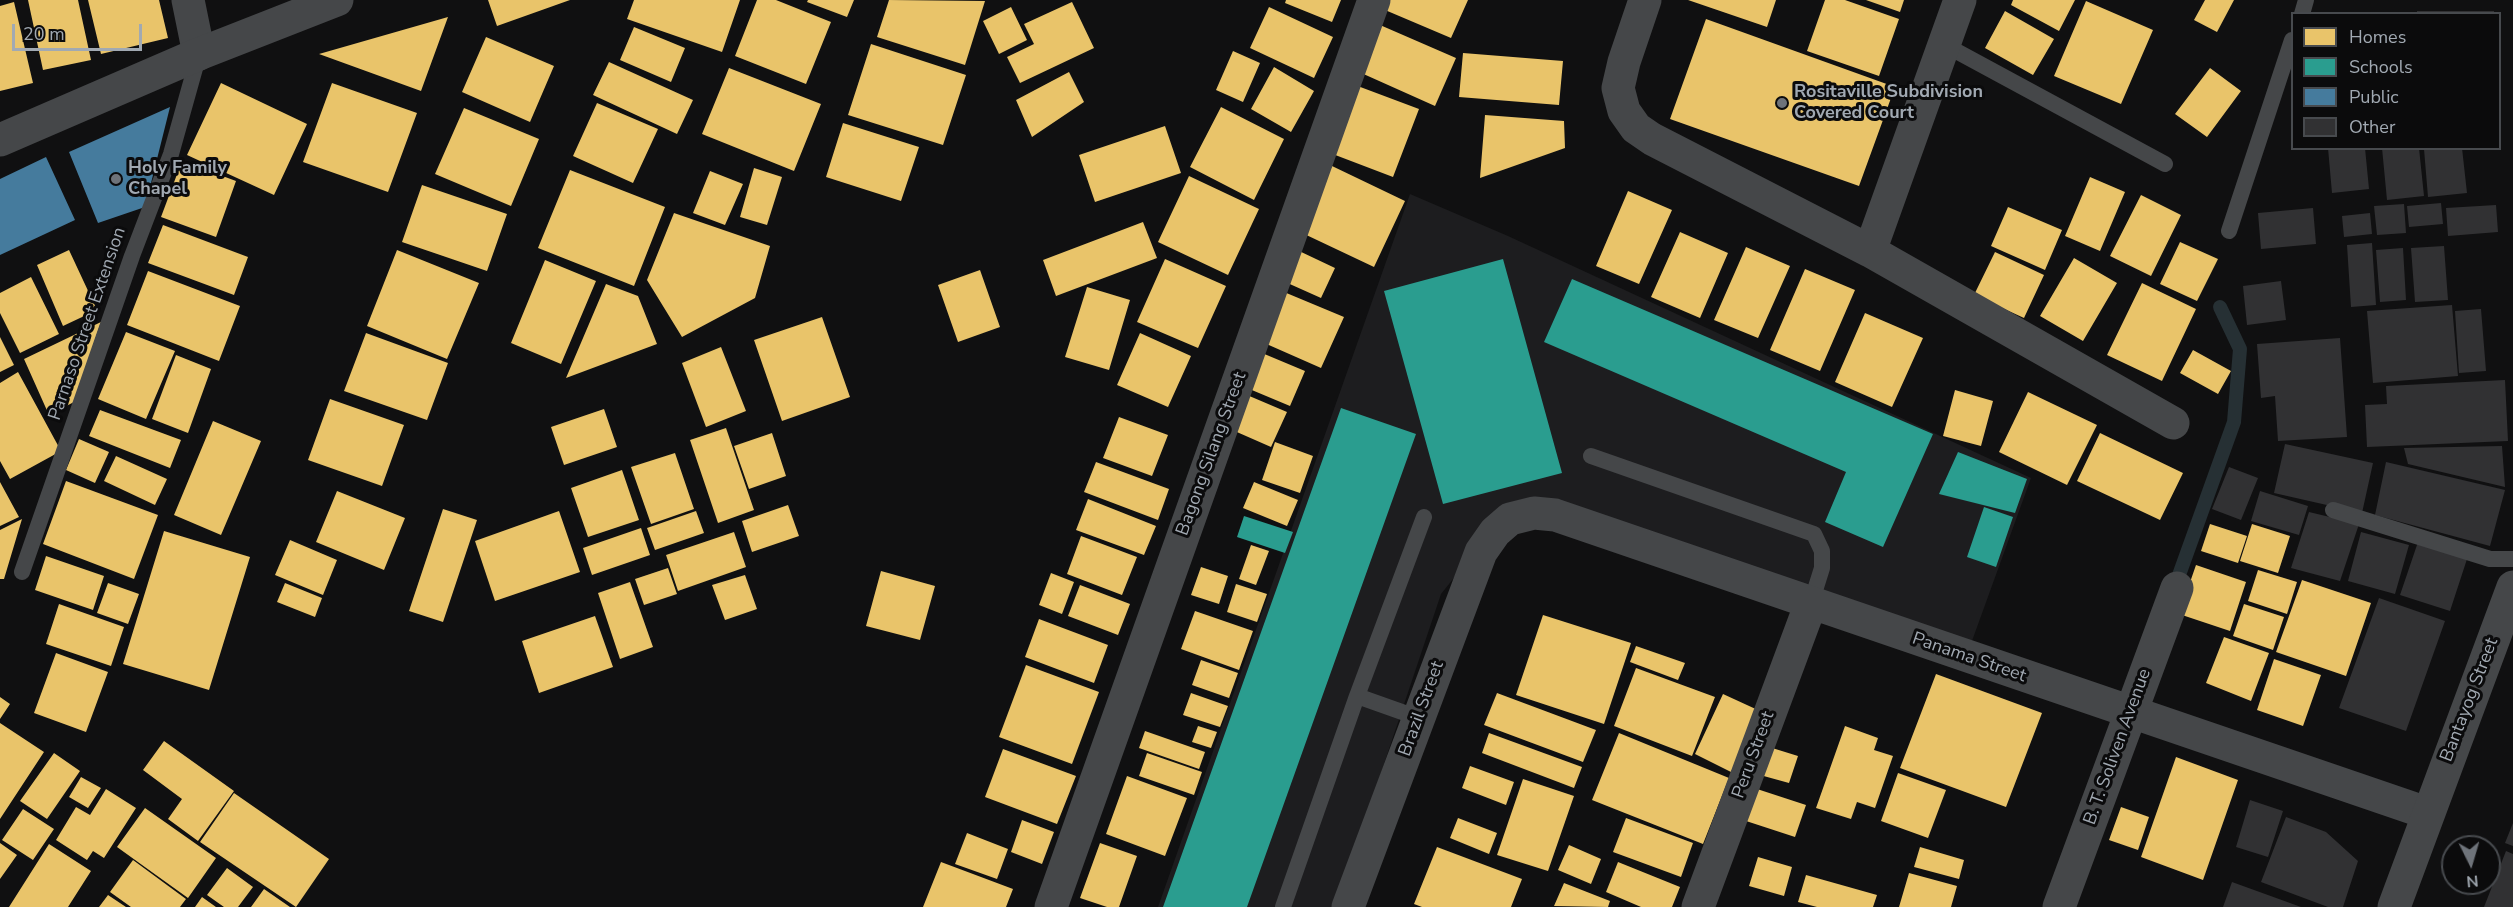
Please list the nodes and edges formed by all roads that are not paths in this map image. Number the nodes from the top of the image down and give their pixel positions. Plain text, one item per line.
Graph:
1 (188, 0) edge
2 (337, 0) edge
3 (1374, 0) edge
4 (1645, 0) edge
5 (1960, 0) edge
6 (2291, 43) edge
7 (1945, 45) junction
8 (199, 54) junction
9 (0, 140) edge
10 (2165, 164) dead end
11 (2229, 231) dead end
12 (1870, 251) junction
13 (2173, 423) dead end
14 (1592, 456) dead end
15 (2333, 510) dead end
16 (1424, 517) dead end
17 (1510, 519) joint
18 (2513, 559) edge
19 (22, 572) dead end
20 (2513, 587) edge
21 (2177, 588) dead end
22 (1810, 603) junction
23 (1356, 696) junction
24 (2131, 713) junction
25 (1419, 718) junction
26 (2427, 813) junction
27 (1051, 907) edge
28 (1283, 907) edge
29 (1348, 907) edge
30 (1698, 907) edge
31 (2059, 907) edge
32 (2394, 907) edge

1 - 8 street
2 - 8 street
3 - 27 street, Bagong Silang Street
4 - 12 street
5 - 7 street
6 - 11 lane
7 - 10 lane
7 - 12 street
8 - 9 street
8 - 19 lane, Parnaso Street Extension
12 - 13 street
14 - 22 lane
15 - 18 lane
16 - 23 lane
17 - 22 street, Panama Street
17 - 25 street, Brazil Street
20 - 26 street, Bantayog Street
21 - 24 street, B. T. Soliven Avenue
22 - 24 street, Panama Street
22 - 30 street, Peru Street
23 - 25 lane
23 - 28 lane
24 - 26 street, Panama Street
24 - 31 street, B. T. Soliven Avenue
25 - 29 street, Brazil Street
26 - 32 street, Bantayog Street

